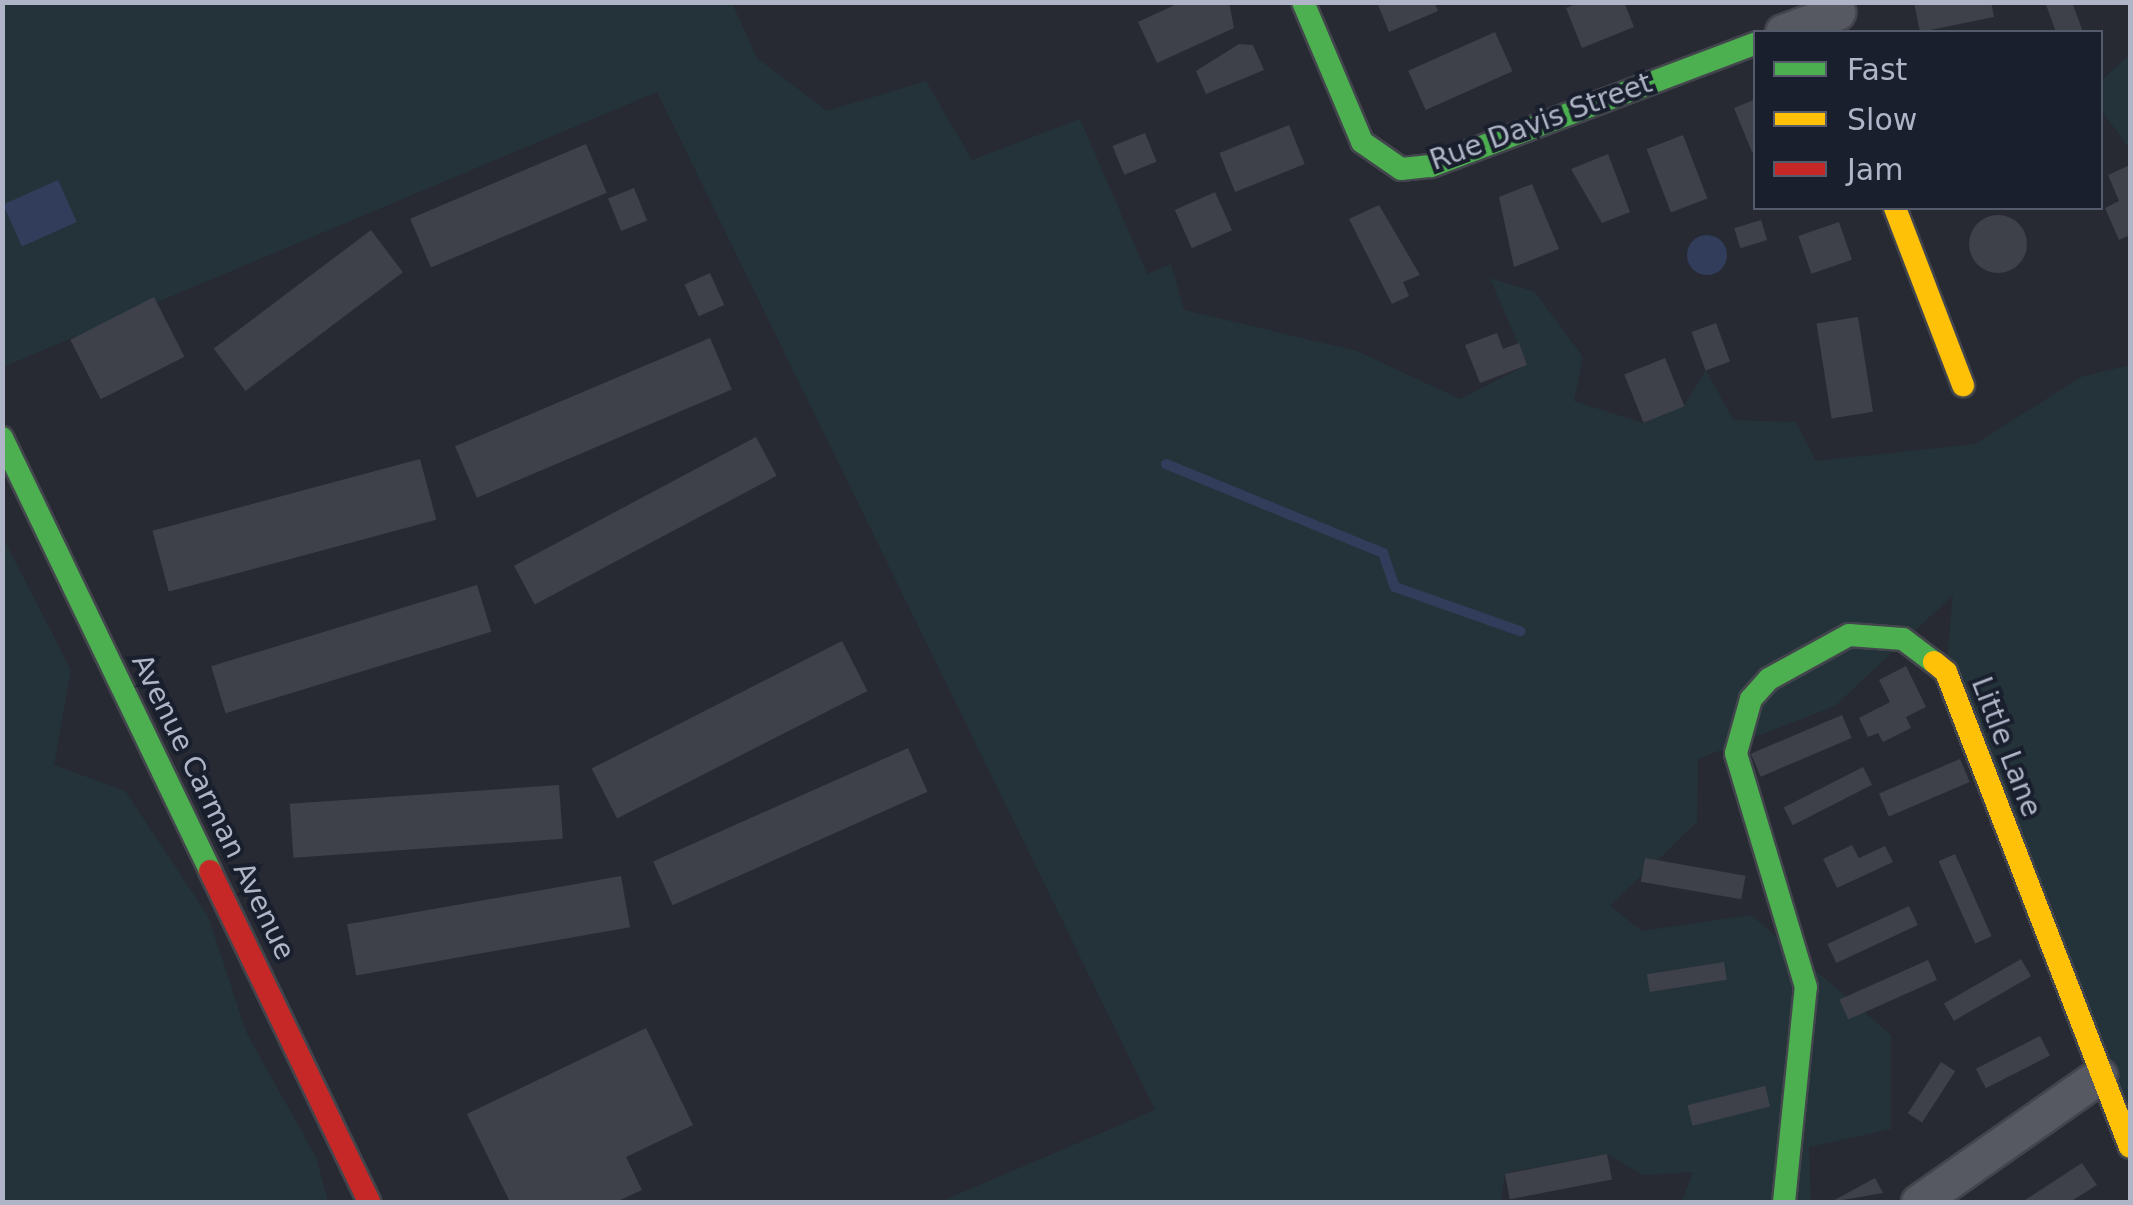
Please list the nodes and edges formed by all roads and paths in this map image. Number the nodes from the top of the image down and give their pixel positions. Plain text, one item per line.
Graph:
1 (1303, 2) edge
2 (1838, 16) edge
3 (1790, 30) edge
4 (1753, 44) edge
5 (1895, 210) edge
6 (1963, 385) dead end
7 (2, 438) edge
8 (2100, 1076) junction
9 (2130, 1147) edge
10 (369, 1202) edge
11 (1784, 1202) edge
12 (1919, 1202) edge

1 - 4 street, Rue Davis Street
2 - 3 street
5 - 6 street
7 - 10 street, Avenue Carman Avenue
8 - 9 street, Little Lane
8 - 11 street, Little Lane
8 - 12 street

